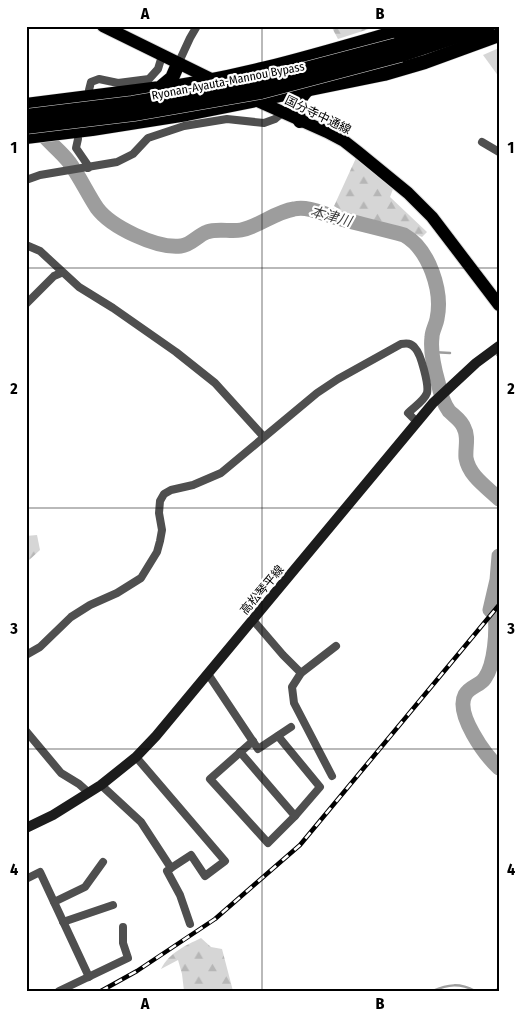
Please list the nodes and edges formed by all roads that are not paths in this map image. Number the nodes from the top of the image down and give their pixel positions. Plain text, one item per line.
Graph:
1 (103, 26) edge
2 (198, 26) edge
3 (417, 26) edge
4 (452, 26) edge
5 (488, 26) edge
6 (499, 35) edge
7 (399, 50) junction
8 (162, 56) junction
9 (178, 64) junction
10 (213, 80) junction
11 (308, 89) junction
12 (89, 90) dead end
13 (151, 90) junction
14 (256, 100) junction
15 (26, 106) edge
16 (282, 113) junction
17 (26, 116) edge
18 (300, 121) junction
19 (26, 127) edge
20 (73, 136) junction
21 (26, 137) edge
22 (482, 142) dead end
23 (499, 152) edge
24 (85, 168) junction
25 (26, 180) edge
26 (26, 245) edge
27 (61, 273) junction
28 (26, 304) edge
29 (499, 305) edge
30 (499, 346) edge
31 (417, 422) junction
32 (264, 436) junction
33 (253, 620) junction
34 (336, 646) dead end
35 (26, 655) edge
36 (301, 673) junction
37 (208, 674) junction
38 (291, 727) dead end
39 (26, 731) edge
40 (278, 736) junction
41 (252, 741) junction
42 (240, 752) junction
43 (136, 757) junction
44 (332, 776) dead end
45 (101, 784) junction
46 (89, 793) junction
47 (295, 816) junction
48 (26, 828) edge
49 (103, 862) dead end
50 (171, 868) junction
51 (26, 879) edge
52 (54, 902) junction
53 (113, 905) dead end
54 (63, 922) junction
55 (190, 924) dead end
56 (123, 927) dead end
57 (89, 977) junction
58 (59, 991) edge

1 - 8 main road, 国分寺中通線
2 - 9 street
3 - 10 highway
4 - 7 highway, Ryonan-Ayauta-Mannou Bypass
5 - 7 highway, Ryonan-Ayauta-Mannou Bypass
6 - 11 highway
7 - 17 highway, Ryonan-Ayauta-Mannou Bypass, bridge
7 - 19 highway, Ryonan-Ayauta-Mannou Bypass, bridge
8 - 9 main road, 国分寺中通線
8 - 12 street
9 - 10 main road, 国分寺中通線
9 - 13 highway
10 - 13 highway
10 - 14 main road, 国分寺中通線
11 - 14 highway
11 - 18 highway
13 - 15 highway
14 - 16 main road, 国分寺中通線
14 - 20 highway
16 - 18 main road, 国分寺中通線
16 - 24 street
18 - 29 main road, 国分寺中通線
20 - 21 highway
20 - 24 street
22 - 23 street
24 - 25 street
26 - 27 street
27 - 28 street
27 - 32 street
30 - 31 main road, 高松琴平線
31 - 32 street
31 - 33 main road, 高松琴平線
32 - 35 street
33 - 36 street
33 - 37 main road, 高松琴平線
34 - 36 street
36 - 44 street
37 - 41 street
37 - 43 main road, 高松琴平線
38 - 40 street
39 - 46 street
40 - 41 street
40 - 47 street
41 - 42 street
42 - 47 street
42 - 47 street
43 - 45 main road, 高松琴平線
43 - 50 street
45 - 46 main road, 高松琴平線
45 - 50 street
46 - 48 main road, 高松琴平線
49 - 52 street
50 - 55 street
51 - 52 street
52 - 54 street
53 - 54 street
54 - 57 street
56 - 57 street
57 - 58 street

